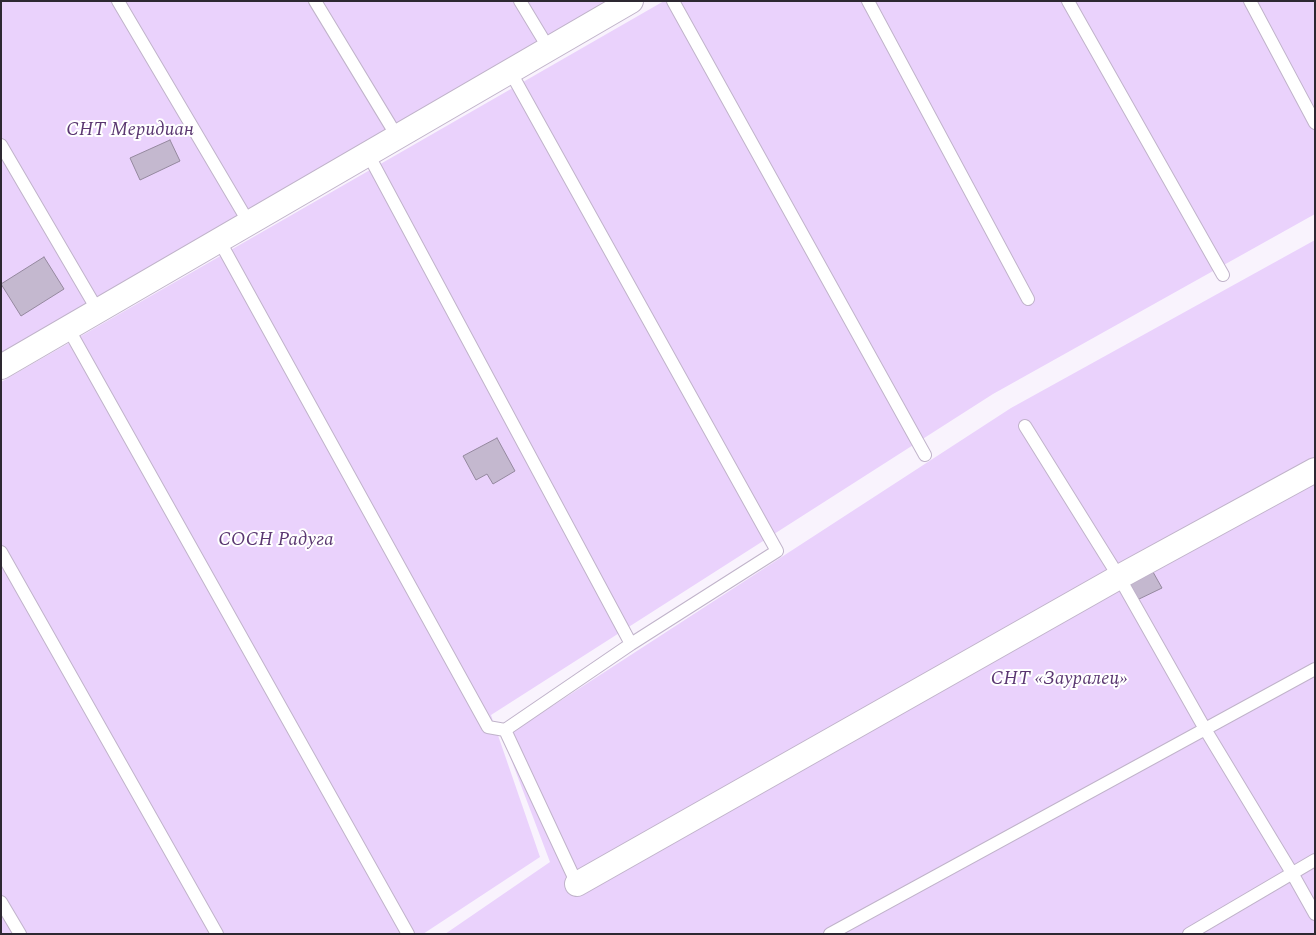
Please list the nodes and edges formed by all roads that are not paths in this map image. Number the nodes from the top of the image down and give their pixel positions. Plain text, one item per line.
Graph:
1 (118, 1) edge
2 (316, 1) edge
3 (520, 1) edge
4 (631, 1) edge
5 (673, 1) edge
6 (868, 1) edge
7 (1068, 1) edge
8 (1250, 1) edge
9 (549, 49) junction
10 (510, 71) junction
11 (1315, 123) edge
12 (398, 138) junction
13 (1, 145) edge
14 (368, 154) junction
15 (248, 223) junction
16 (219, 240) junction
17 (1223, 275) dead end
18 (1028, 299) dead end
19 (98, 311) junction
20 (68, 328) junction
21 (1, 367) edge
22 (1025, 426) dead end
23 (925, 455) dead end
24 (1315, 470) edge
25 (1, 552) edge
26 (1119, 577) junction
27 (632, 644) junction
28 (1315, 669) edge
29 (1205, 729) junction
30 (505, 730) junction
31 (1315, 860) edge
32 (1292, 873) junction
33 (577, 884) joint
34 (1, 902) edge
35 (1315, 914) edge
36 (20, 934) edge
37 (217, 934) edge
38 (408, 934) edge
39 (830, 934) edge
40 (1189, 934) edge

1 - 15 lane
2 - 12 lane
3 - 9 lane
4 - 9 street
5 - 23 lane
6 - 18 lane
7 - 17 lane
8 - 11 lane
9 - 10 street
10 - 12 street
10 - 27 lane
12 - 14 street
13 - 19 lane
14 - 15 street
14 - 27 lane
15 - 16 street
16 - 19 street
16 - 30 lane
19 - 20 street
20 - 21 street
20 - 38 lane
22 - 26 lane
24 - 26 street
25 - 37 lane
26 - 29 lane
26 - 33 street
27 - 30 lane
28 - 29 lane
29 - 32 lane
29 - 39 lane
30 - 33 lane
31 - 32 lane
32 - 35 lane
32 - 40 lane
34 - 36 lane

